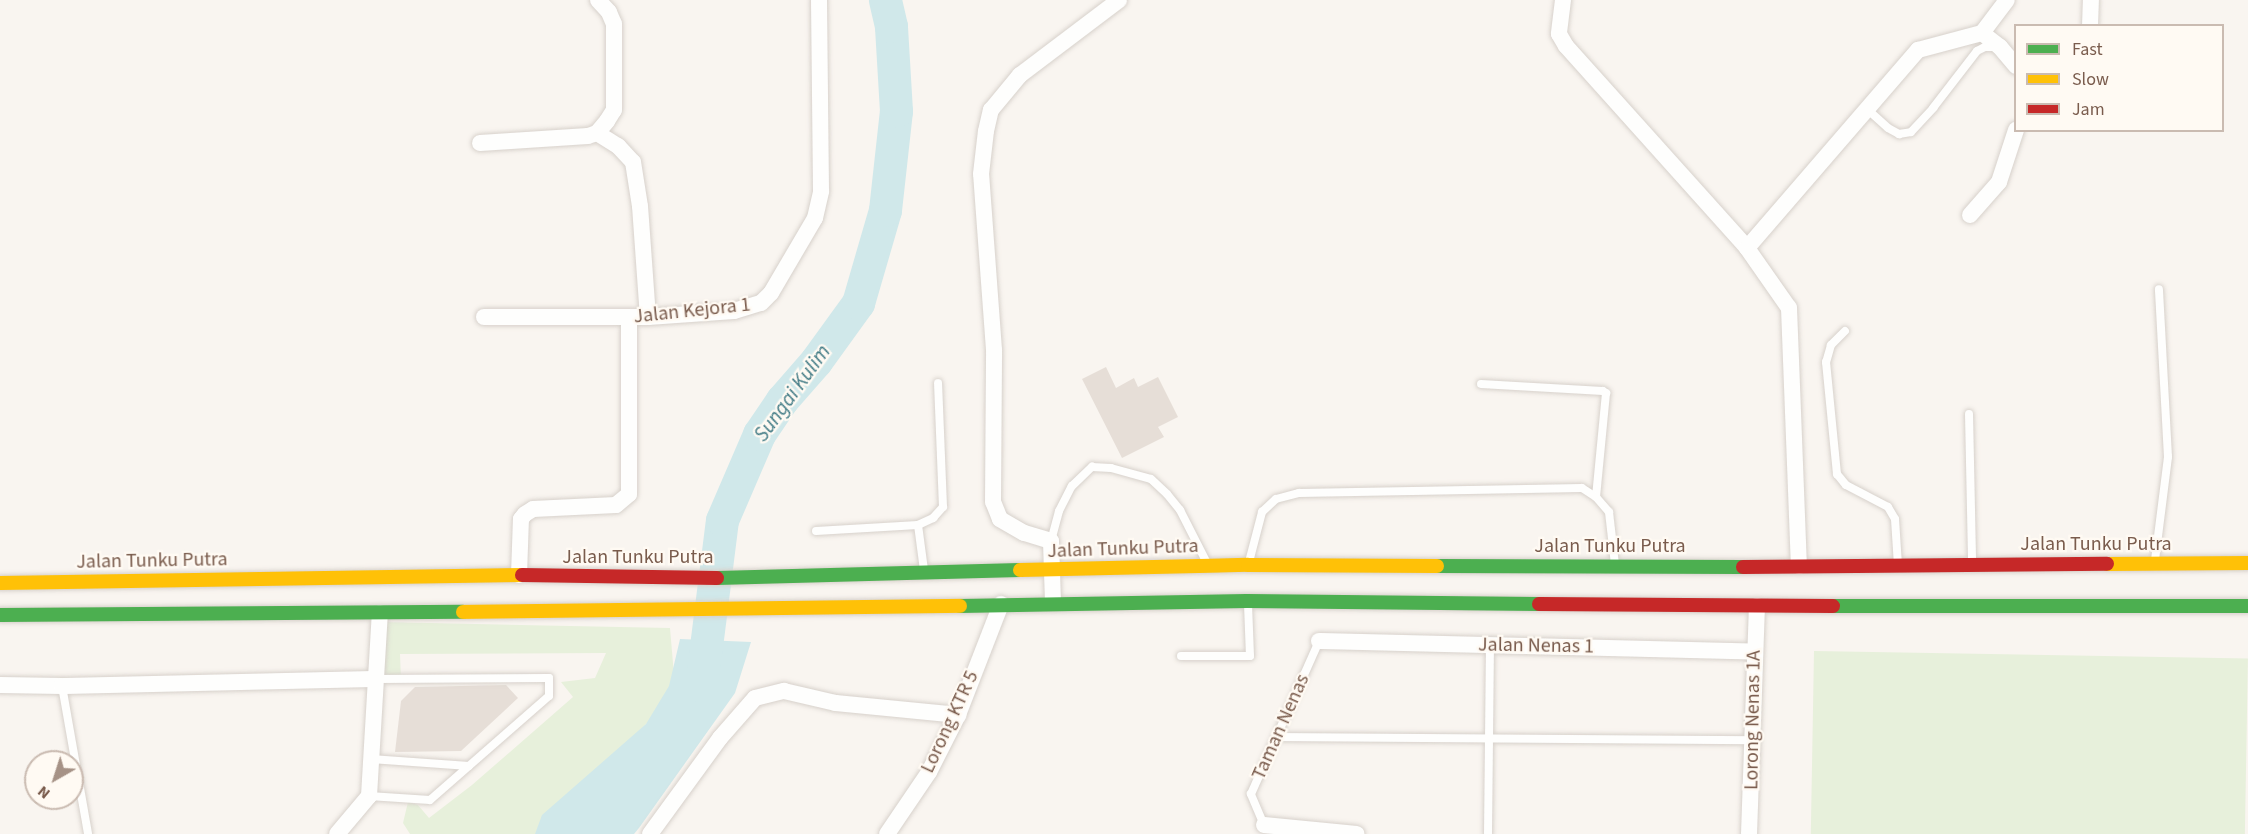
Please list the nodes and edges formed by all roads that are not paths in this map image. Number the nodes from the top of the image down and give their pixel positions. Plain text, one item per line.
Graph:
1 (598, 0) edge
2 (819, 0) edge
3 (1119, 0) edge
4 (1563, 0) edge
5 (2007, 0) edge
6 (2091, 0) edge
7 (2090, 24) edge
8 (1982, 33) junction
9 (2000, 47) junction
10 (2014, 64) edge
11 (1867, 109) junction
12 (2015, 132) edge
13 (597, 133) junction
14 (480, 143) dead end
15 (1970, 215) dead end
16 (1747, 248) junction
17 (2159, 289) dead end
18 (648, 316) junction
19 (484, 317) dead end
20 (629, 317) junction
21 (1845, 331) dead end
22 (938, 383) dead end
23 (1481, 384) dead end
24 (1969, 414) dead end
25 (1596, 497) junction
26 (918, 525) junction
27 (816, 531) dead end
28 (1051, 541) junction
29 (2154, 563) junction
30 (2248, 563) edge
31 (1248, 565) junction
32 (1898, 565) junction
33 (1972, 565) junction
34 (1209, 566) junction
35 (1615, 566) junction
36 (1698, 566) junction
37 (1799, 566) junction
38 (1822, 566) junction
39 (1053, 571) junction
40 (925, 573) junction
41 (519, 575) junction
42 (339, 576) junction
43 (412, 576) junction
44 (1784, 580) dead end
45 (0, 583) edge
46 (1769, 590) dead end
47 (374, 601) junction
48 (1247, 601) junction
49 (1053, 602) junction
50 (1001, 604) junction
51 (1756, 606) junction
52 (2248, 606) edge
53 (436, 613) junction
54 (0, 615) edge
55 (1319, 641) joint
56 (1490, 645) junction
57 (1754, 652) junction
58 (1181, 656) dead end
59 (376, 679) junction
60 (0, 684) edge
61 (62, 686) junction
62 (958, 715) junction
63 (1277, 737) junction
64 (1489, 739) junction
65 (1753, 740) junction
66 (371, 759) junction
67 (469, 766) junction
68 (369, 796) junction
69 (1263, 825) joint
70 (340, 831) edge
71 (88, 834) edge
72 (650, 834) edge
73 (887, 834) edge
74 (1357, 834) edge
75 (1488, 834) edge
76 (1749, 834) edge

1 - 13 street
2 - 18 street, Jalan Kejora 1
3 - 28 street
4 - 16 street
5 - 8 street
6 - 7 street
8 - 9 street
8 - 11 street
9 - 10 street
9 - 11 lane
11 - 16 street
12 - 15 street
13 - 14 street
13 - 18 street
16 - 37 street
17 - 29 lane
18 - 20 street, Jalan Kejora 1
19 - 20 street, Jalan Kejora 1
20 - 41 street
21 - 32 lane
22 - 26 lane
23 - 25 lane
24 - 33 lane
25 - 31 lane
25 - 35 lane
26 - 27 lane
26 - 40 lane
28 - 34 lane
28 - 39 street
29 - 30 main road, Jalan Tunku Putra
29 - 33 main road, Jalan Tunku Putra
31 - 34 main road, Jalan Tunku Putra
31 - 35 main road, Jalan Tunku Putra
32 - 33 main road, Jalan Tunku Putra
32 - 38 main road, Jalan Tunku Putra
34 - 39 main road, Jalan Tunku Putra
35 - 36 main road, Jalan Tunku Putra
36 - 37 main road, Jalan Tunku Putra
36 - 51 main road
37 - 38 main road, Jalan Tunku Putra
38 - 44 main road
39 - 40 main road, Jalan Tunku Putra
39 - 49 street
40 - 41 main road, Jalan Tunku Putra
41 - 43 main road, Jalan Tunku Putra
42 - 43 main road, Jalan Tunku Putra
42 - 45 main road, Jalan Tunku Putra
42 - 47 main road
43 - 53 main road
46 - 51 main road
47 - 53 main road
47 - 54 main road
47 - 59 street
48 - 49 main road
48 - 51 main road
48 - 58 lane
49 - 50 main road
50 - 53 main road
50 - 62 street, Lorong KTR 5
51 - 52 main road
51 - 57 street, Lorong Nenas 1A
55 - 56 street, Jalan Nenas 1
55 - 63 lane, Taman Nenas
56 - 57 street, Jalan Nenas 1
56 - 64 lane
57 - 65 street, Lorong Nenas 1A
59 - 61 street
59 - 66 street
59 - 67 lane
60 - 61 street
61 - 71 lane
62 - 72 street
62 - 73 street, Lorong KTR 5
63 - 64 lane
63 - 69 lane, Taman Nenas
64 - 65 lane
64 - 75 lane
65 - 76 street, Lorong Nenas 1A
66 - 67 lane
66 - 68 street
67 - 68 lane
68 - 70 street
69 - 74 street, Taman Nenas

